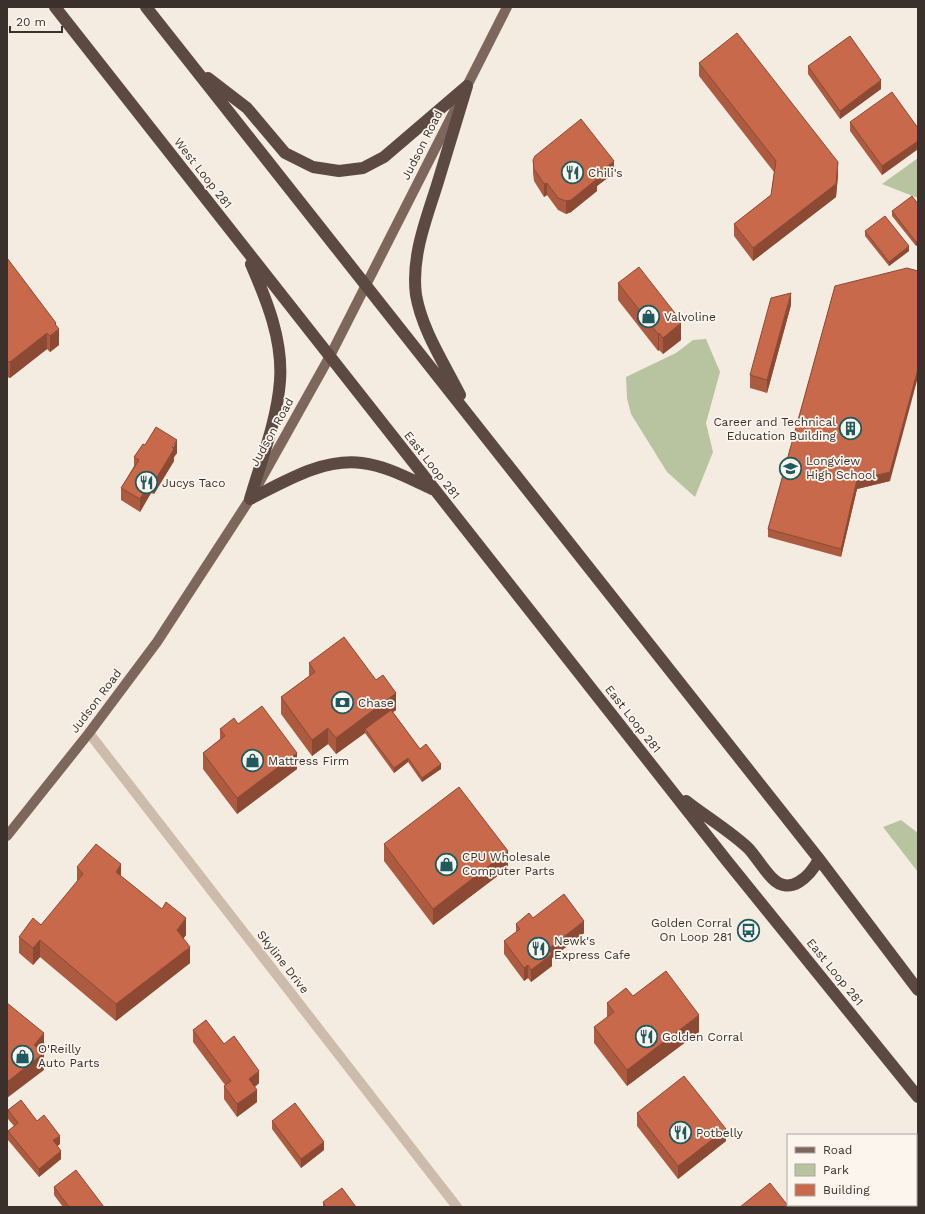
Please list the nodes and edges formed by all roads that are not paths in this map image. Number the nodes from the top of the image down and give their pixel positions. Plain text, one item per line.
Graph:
1 (55, 7) edge
2 (146, 7) edge
3 (507, 7) edge
4 (193, 67) junction
5 (467, 86) junction
6 (244, 248) junction
7 (366, 285) junction
8 (330, 356) junction
9 (471, 417) junction
10 (433, 490) junction
11 (250, 499) junction
12 (89, 733) junction
13 (672, 791) junction
14 (7, 836) edge
15 (819, 859) junction
16 (918, 990) edge
17 (918, 1097) edge
18 (457, 1207) edge

1 - 6 highway, West Loop 281
2 - 4 highway
3 - 5 main road, Judson Road
4 - 5 highway
4 - 7 highway
5 - 7 main road, Judson Road
5 - 9 highway
6 - 8 highway, West Loop 281
6 - 11 highway
7 - 8 main road, Judson Road
7 - 9 highway
8 - 10 highway, East Loop 281
8 - 11 main road, Judson Road
9 - 15 highway
10 - 11 highway
10 - 13 highway, East Loop 281
11 - 12 main road, Judson Road
12 - 14 main road, Judson Road
12 - 18 street, Skyline Drive
13 - 15 highway
13 - 17 highway, East Loop 281
15 - 16 highway

